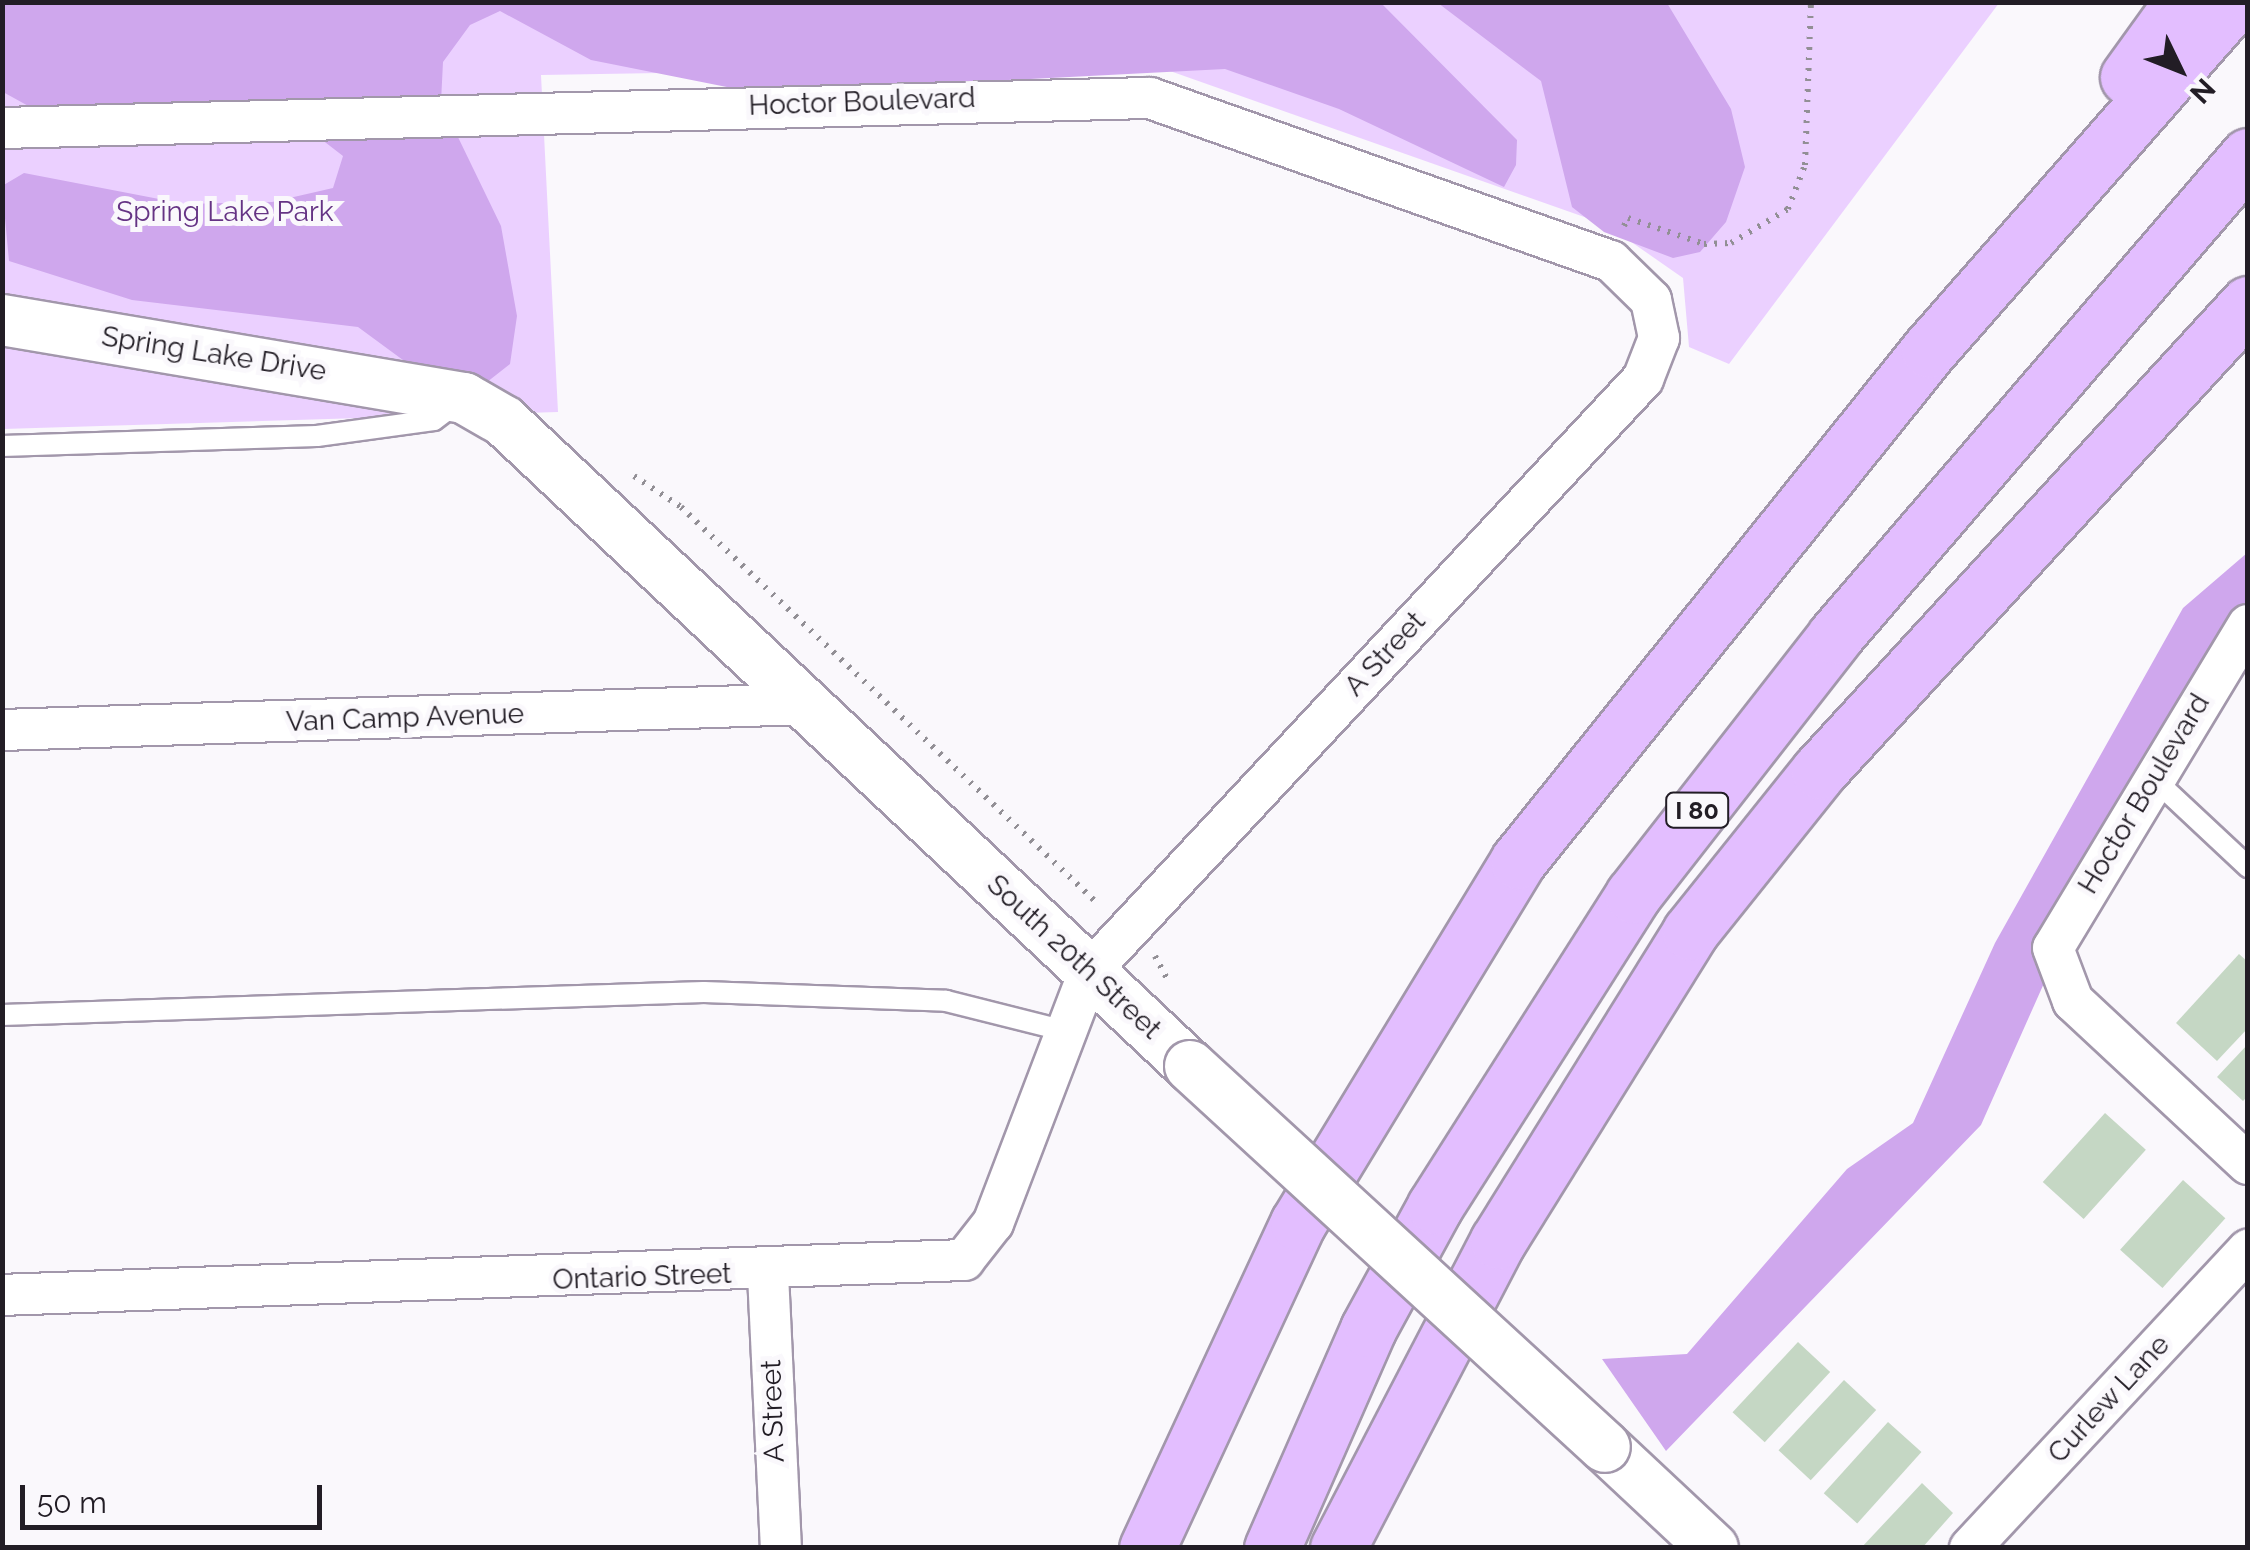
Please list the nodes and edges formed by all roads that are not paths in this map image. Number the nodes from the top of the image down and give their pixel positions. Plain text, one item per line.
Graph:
1 (2182, 2) edge
2 (2235, 2) edge
3 (2, 128) edge
4 (2248, 156) edge
5 (2248, 304) edge
6 (2, 320) edge
7 (1658, 325) joint
8 (1929, 350) junction
9 (444, 394) junction
10 (2, 446) edge
11 (2248, 624) edge
12 (807, 704) junction
13 (2, 730) edge
14 (2154, 778) junction
15 (2248, 867) edge
16 (1089, 972) junction
17 (2, 1014) edge
18 (1065, 1031) junction
19 (2248, 1164) edge
20 (2248, 1250) edge
21 (768, 1274) junction
22 (2, 1296) edge
23 (781, 1548) edge
24 (1146, 1548) edge
25 (1272, 1548) edge
26 (1338, 1548) edge
27 (1713, 1548) edge
28 (1970, 1548) edge

1 - 8 highway
2 - 8 highway
3 - 7 street, Hoctor Boulevard
4 - 25 highway, I 80
5 - 26 highway
6 - 9 street, Spring Lake Drive
7 - 16 street, A Street
8 - 24 highway
9 - 10 lane
9 - 12 street, South 20th Street
11 - 14 street, Hoctor Boulevard
12 - 13 street, Van Camp Avenue
12 - 16 street, South 20th Street
14 - 15 lane
14 - 19 street, Hoctor Boulevard
16 - 18 street, Ontario Street
16 - 27 street, South 20th Street, bridge
17 - 18 lane
18 - 21 street, Ontario Street
20 - 28 street, Curlew Lane
21 - 22 street, Ontario Street
21 - 23 street, A Street

